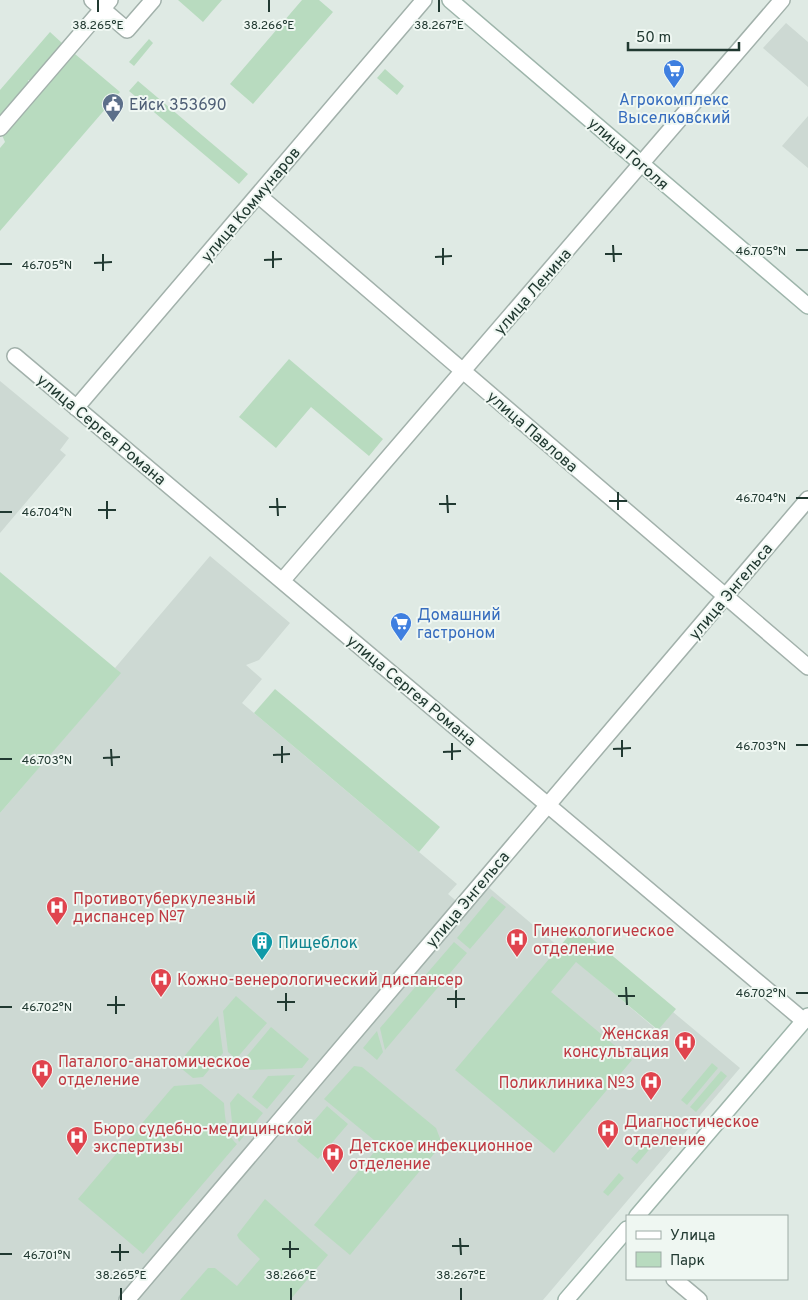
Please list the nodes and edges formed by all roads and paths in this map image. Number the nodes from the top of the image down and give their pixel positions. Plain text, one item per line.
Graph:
1 (153, 0) edge
2 (424, 0) edge
3 (450, 0) edge
4 (782, 0) edge
5 (102, 3) edge
6 (0, 128) edge
7 (641, 163) junction
8 (258, 195) junction
9 (808, 306) edge
10 (15, 356) dead end
11 (463, 371) junction
12 (76, 408) junction
13 (808, 499) edge
14 (282, 581) junction
15 (725, 596) junction
16 (808, 667) edge
17 (548, 805) junction
18 (807, 1020) edge
19 (638, 1215) edge
20 (625, 1233) edge
21 (675, 1280) edge
22 (127, 1300) edge
23 (566, 1300) edge
24 (698, 1300) edge

1 - 5 street
2 - 8 street, улица Коммунаров
3 - 7 street, улица Гоголя
4 - 7 street, улица Ленина
5 - 6 street
7 - 9 street, улица Гоголя
7 - 11 street, улица Ленина
8 - 11 street, улица Павлова
8 - 12 street, улица Коммунаров
10 - 12 street, улица Сергея Романа
11 - 14 street, улица Ленина
11 - 15 street, улица Павлова
12 - 14 street, улица Сергея Романа
13 - 15 street, улица Энгельса
14 - 17 street, улица Сергея Романа
15 - 16 street, улица Павлова
15 - 17 street, улица Энгельса
17 - 18 street, улица Сергея Романа
17 - 22 street, улица Энгельса
18 - 19 street
20 - 23 street
21 - 24 street

